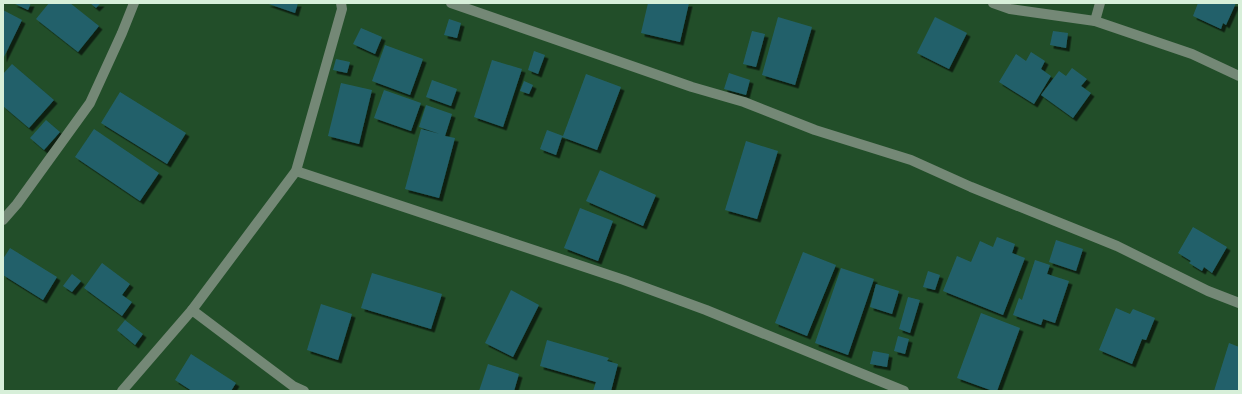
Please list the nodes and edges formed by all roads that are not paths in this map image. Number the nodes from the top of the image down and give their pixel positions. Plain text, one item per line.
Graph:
1 (134, 3) edge
2 (341, 3) edge
3 (451, 3) edge
4 (993, 3) edge
5 (1100, 3) edge
6 (1095, 21) junction
7 (1239, 76) edge
8 (296, 171) junction
9 (3, 220) edge
10 (1239, 303) edge
11 (192, 310) junction
12 (122, 391) edge
13 (304, 391) edge
14 (904, 391) edge

1 - 9 street
2 - 8 street
3 - 10 street
4 - 6 street
5 - 6 street
6 - 7 street
8 - 11 street
8 - 14 street
11 - 12 street
11 - 13 street

